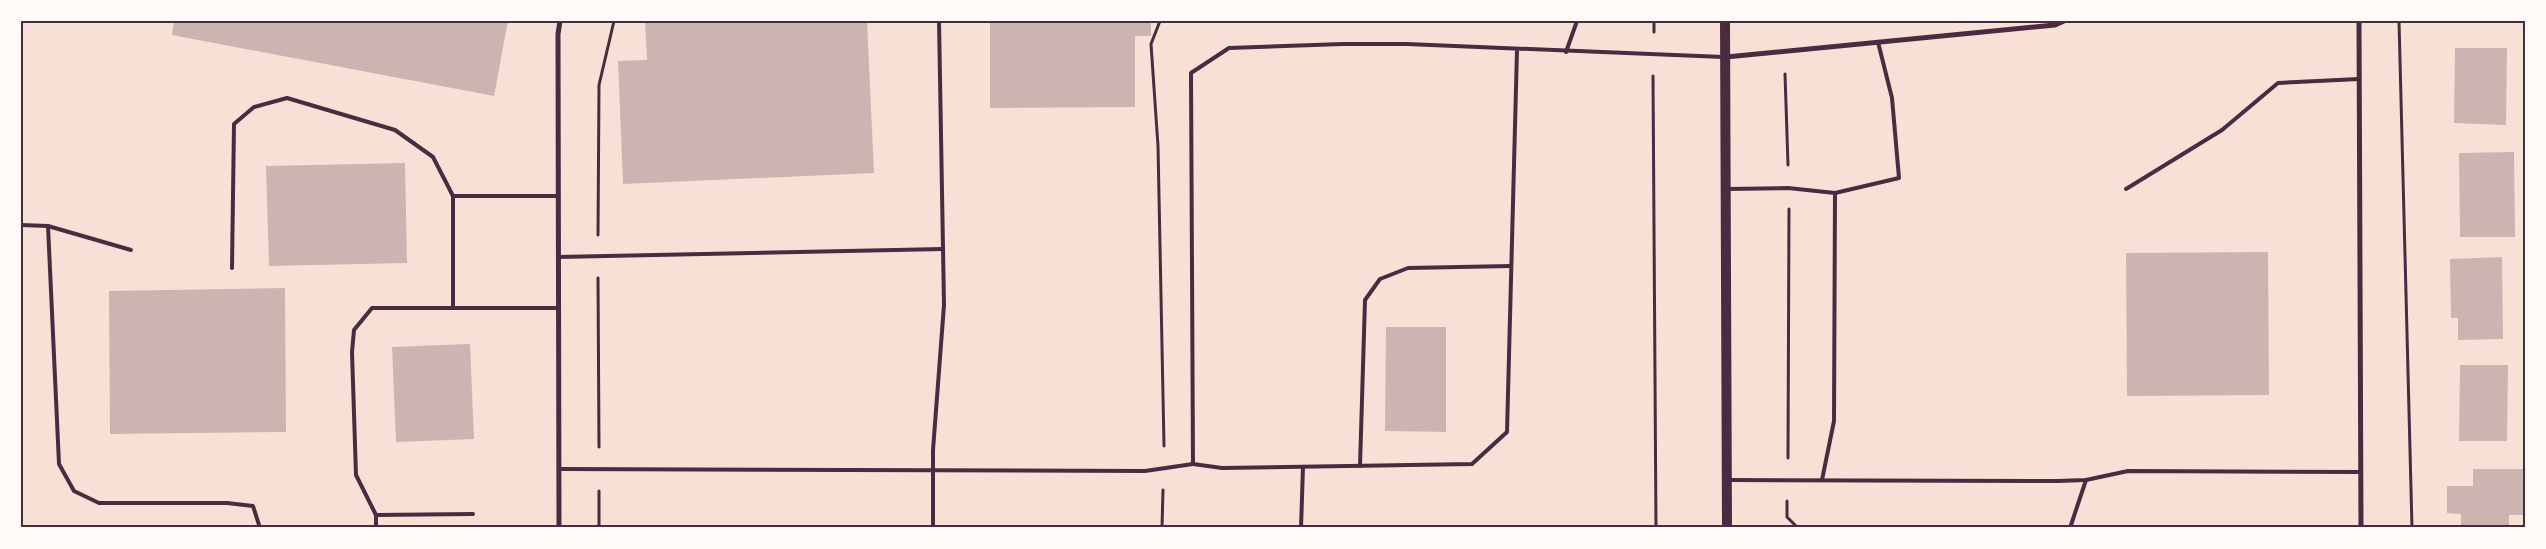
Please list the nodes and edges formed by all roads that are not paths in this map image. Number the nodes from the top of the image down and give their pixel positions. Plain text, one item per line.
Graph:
1 (560, 21) edge
2 (939, 21) edge
3 (1577, 21) edge
4 (1725, 21) edge
5 (2064, 21) edge
6 (2359, 21) edge
7 (1878, 42) junction
8 (1517, 50) junction
9 (1566, 52) junction
10 (1725, 57) junction
11 (2359, 79) junction
12 (1726, 189) junction
13 (2126, 189) dead end
14 (1835, 193) junction
15 (453, 196) junction
16 (558, 196) junction
17 (21, 225) edge
18 (48, 226) junction
19 (943, 249) junction
20 (131, 250) dead end
21 (558, 257) junction
22 (1511, 266) junction
23 (232, 268) dead end
24 (453, 308) junction
25 (559, 308) junction
26 (1193, 464) junction
27 (1360, 466) junction
28 (1303, 467) junction
29 (559, 469) junction
30 (934, 470) junction
31 (2360, 472) junction
32 (1727, 480) junction
33 (1822, 480) junction
34 (2086, 480) junction
35 (473, 514) dead end
36 (376, 515) junction
37 (260, 528) edge
38 (376, 528) edge
39 (559, 528) edge
40 (933, 528) edge
41 (1301, 528) edge
42 (1727, 528) edge
43 (2070, 528) edge
44 (2360, 528) edge

1 - 16 street
2 - 19 lane
3 - 9 lane
4 - 10 main road
5 - 7 street
6 - 11 street
7 - 10 street
7 - 14 lane
8 - 9 lane
8 - 22 lane
8 - 26 lane
9 - 10 lane
10 - 12 main road
11 - 13 lane
11 - 31 street
12 - 14 lane
12 - 32 main road
14 - 33 lane
15 - 16 lane
15 - 23 lane
15 - 24 lane
16 - 21 street
17 - 18 lane
18 - 20 lane
18 - 37 lane
19 - 21 lane
19 - 30 lane
21 - 25 street
22 - 27 lane
22 - 27 lane
24 - 25 lane
24 - 36 lane
25 - 29 street
26 - 28 lane
26 - 30 lane
27 - 28 lane
28 - 41 lane
29 - 30 lane
29 - 39 street
30 - 40 lane
31 - 34 lane
31 - 44 street
32 - 33 lane
32 - 42 main road
33 - 34 lane
34 - 43 lane
35 - 36 lane
36 - 38 lane

